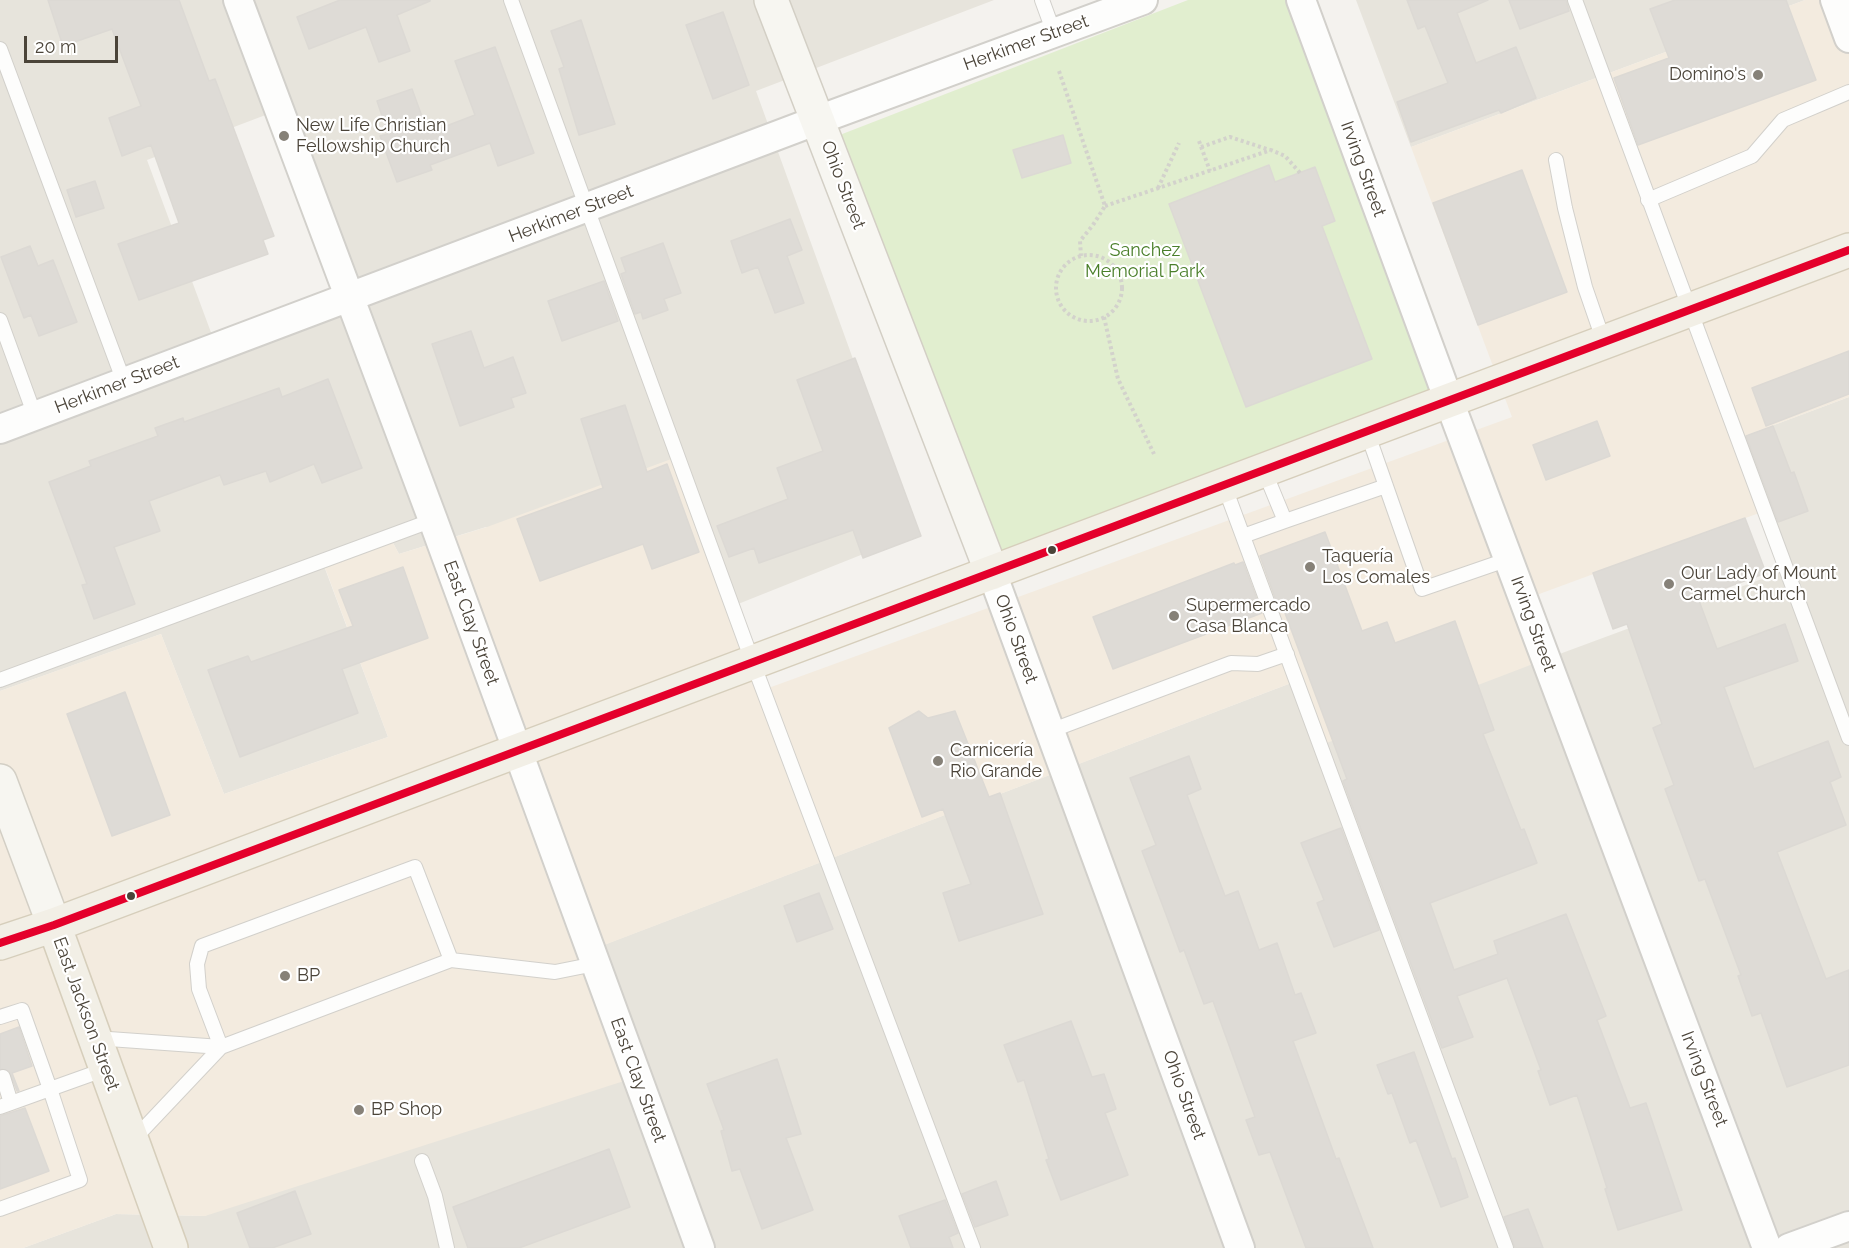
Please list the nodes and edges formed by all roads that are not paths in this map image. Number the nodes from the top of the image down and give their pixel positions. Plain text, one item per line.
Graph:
1 (238, 0) edge
2 (511, 0) edge
3 (771, 0) edge
4 (1042, 0) edge
5 (1143, 0) edge
6 (1301, 0) edge
7 (1575, 0) edge
8 (1835, 0) edge
9 (1054, 33) junction
10 (1849, 38) edge
11 (0, 49) edge
12 (1849, 92) edge
13 (818, 120) junction
14 (1556, 160) dead end
15 (1648, 200) junction
16 (587, 208) junction
17 (1849, 250) edge
18 (348, 298) junction
19 (1689, 310) junction
20 (0, 320) edge
21 (1604, 342) junction
22 (124, 382) junction
23 (1449, 401) junction
24 (35, 416) junction
25 (0, 429) edge
26 (1367, 432) junction
27 (1264, 470) junction
28 (1224, 485) junction
29 (1386, 486) junction
30 (433, 520) junction
31 (1285, 521) junction
32 (1243, 536) junction
33 (1509, 559) junction
34 (992, 573) junction
35 (1287, 654) junction
36 (753, 663) junction
37 (0, 680) edge
38 (1050, 731) junction
39 (1849, 738) edge
40 (518, 751) junction
41 (0, 781) edge
42 (54, 926) junction
43 (0, 943) edge
44 (451, 960) junction
45 (596, 964) junction
46 (0, 1017) edge
47 (95, 1038) junction
48 (221, 1047) junction
49 (107, 1069) junction
50 (3, 1077) dead end
51 (50, 1089) junction
52 (6, 1105) edge
53 (132, 1140) junction
54 (422, 1161) dead end
55 (0, 1209) edge
56 (1849, 1226) edge
57 (171, 1248) edge
58 (447, 1248) edge
59 (700, 1248) edge
60 (973, 1248) edge
61 (1240, 1248) edge
62 (1506, 1248) edge
63 (1767, 1248) edge
64 (1789, 1248) edge

1 - 18 street, East Clay Street
2 - 16 lane
3 - 13 street, Ohio Street
4 - 9 lane
5 - 9 street, Herkimer Street
6 - 23 street, Irving Street
7 - 15 lane
8 - 10 street
9 - 13 street, Herkimer Street
11 - 22 lane
12 - 15 lane
13 - 16 street, Herkimer Street
13 - 34 street, Ohio Street
14 - 21 lane
15 - 19 lane
16 - 18 street, Herkimer Street
16 - 36 lane
17 - 19 main road
18 - 22 street, Herkimer Street
18 - 30 street, East Clay Street
19 - 21 main road
19 - 39 lane
20 - 24 lane
21 - 23 main road
22 - 24 street, Herkimer Street
23 - 26 main road
23 - 33 street, Irving Street
24 - 25 street, Herkimer Street
26 - 27 main road
26 - 29 lane
27 - 28 main road
27 - 31 lane
28 - 32 lane
28 - 34 main road
29 - 31 lane
29 - 33 lane
30 - 37 lane
30 - 40 street, East Clay Street
31 - 32 lane
32 - 35 lane
33 - 63 street, Irving Street
34 - 36 main road
34 - 38 street, Ohio Street
35 - 38 lane
35 - 62 lane
36 - 40 main road
36 - 60 lane
38 - 61 street, Ohio Street
40 - 42 main road
40 - 45 street, East Clay Street
41 - 42 street, East Jackson Street
42 - 43 main road
42 - 47 main road, East Jackson Street
44 - 45 lane
44 - 48 lane
44 - 48 lane
45 - 59 street, East Clay Street
46 - 51 lane
47 - 48 lane
47 - 49 main road, East Jackson Street
48 - 53 lane
49 - 51 lane
49 - 53 main road, East Jackson Street
50 - 52 lane
51 - 52 lane
51 - 55 lane
53 - 57 main road, East Jackson Street
54 - 58 lane
56 - 64 street

